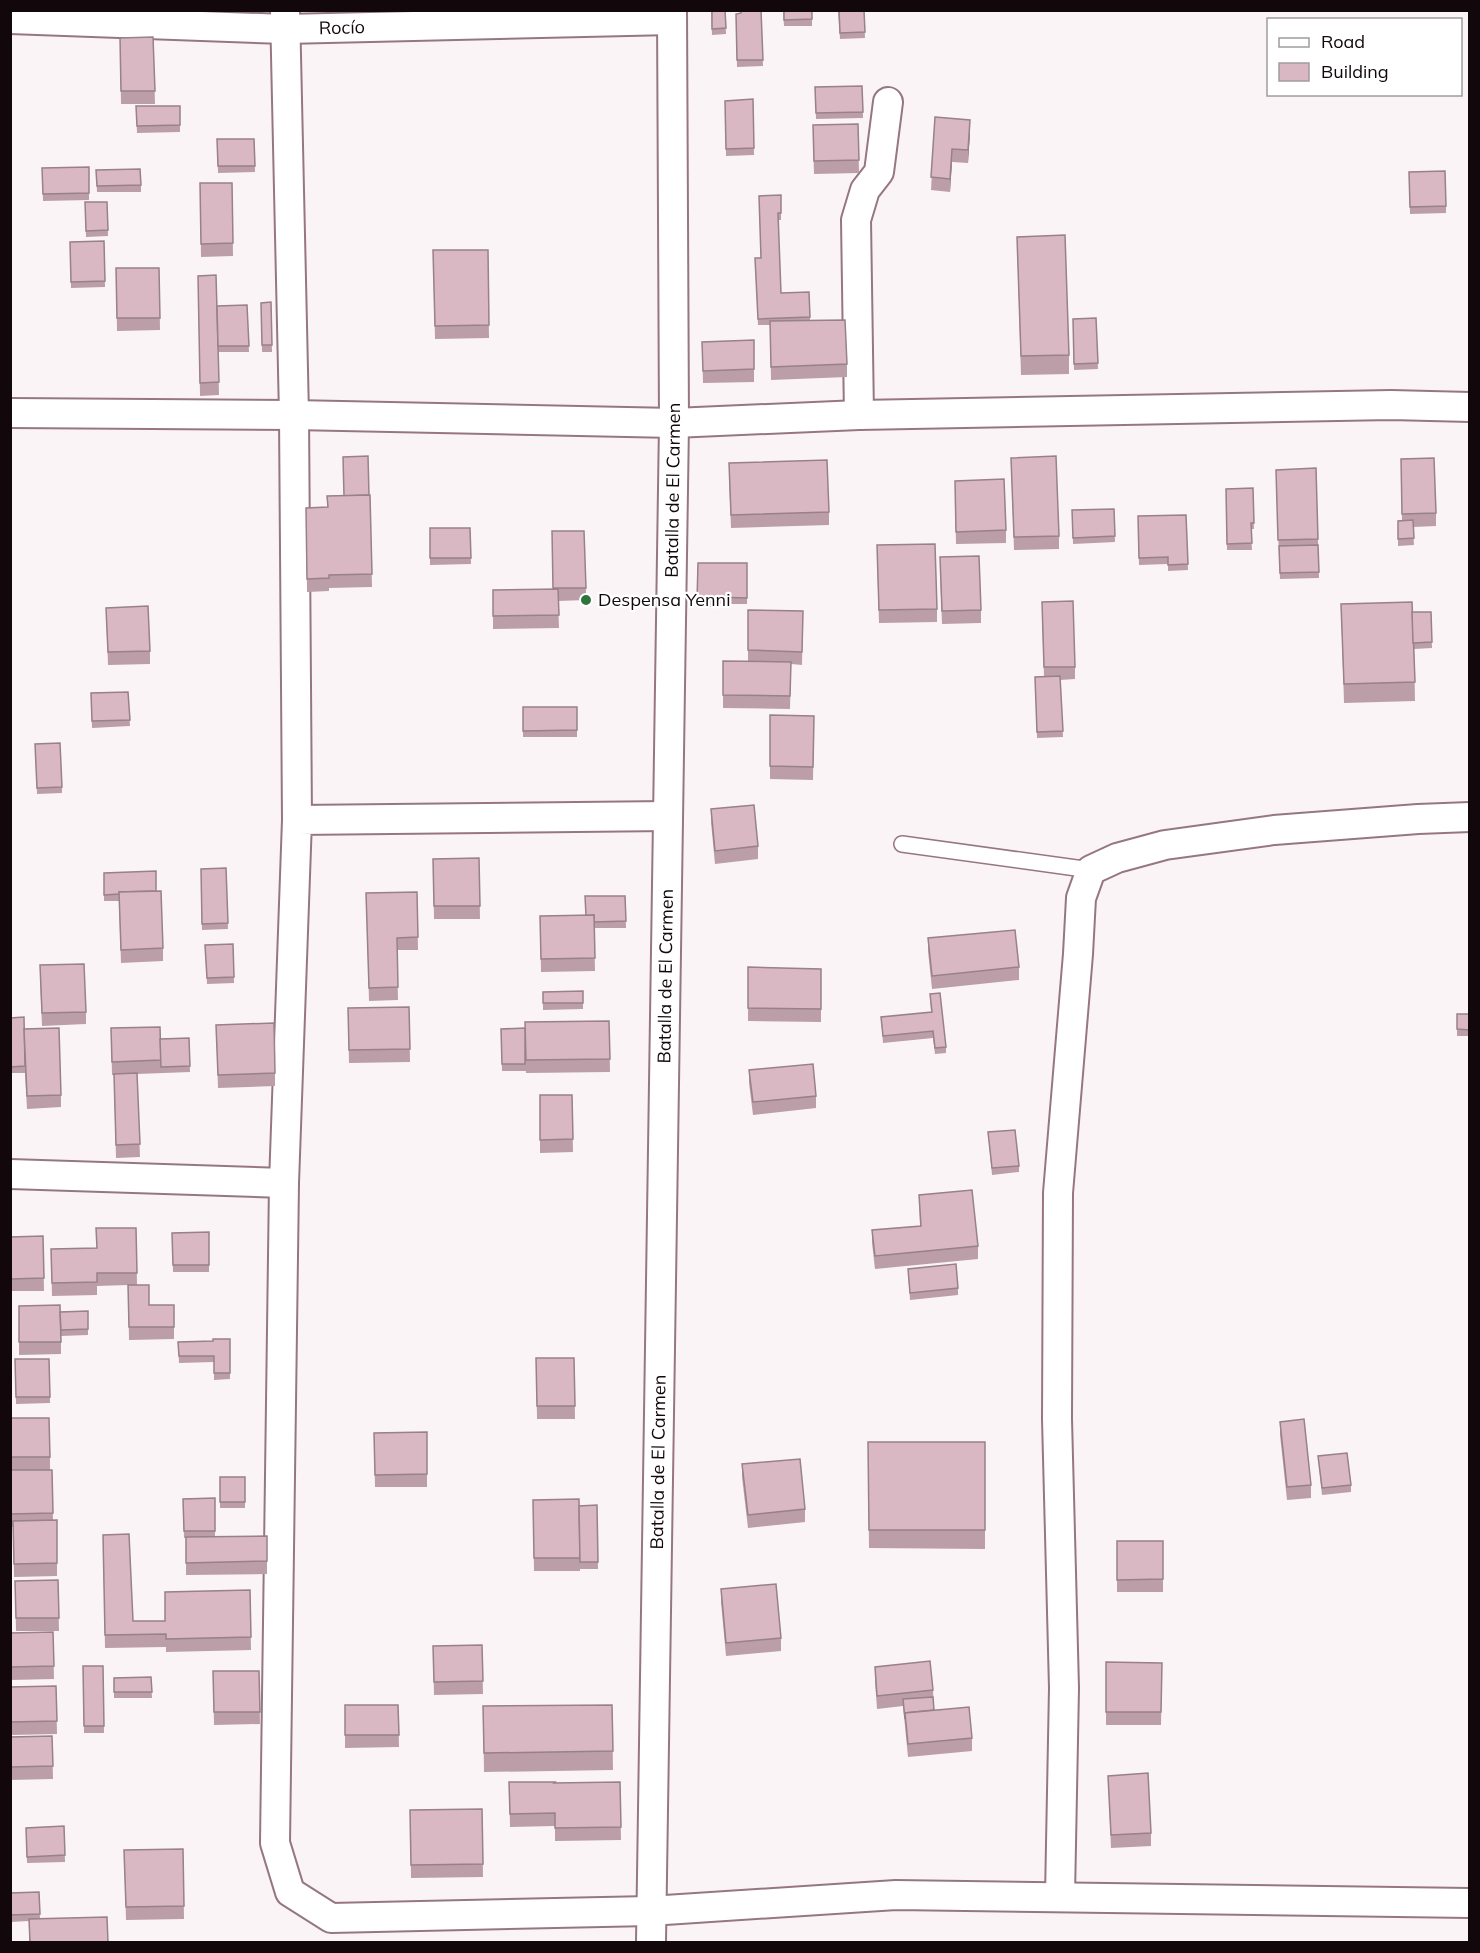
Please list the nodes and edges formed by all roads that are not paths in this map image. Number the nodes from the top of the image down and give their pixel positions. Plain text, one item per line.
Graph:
1 (672, 15) edge
2 (10, 19) edge
3 (285, 20) edge
4 (888, 102) dead end
5 (1470, 407) edge
6 (10, 413) edge
7 (294, 415) junction
8 (859, 415) junction
9 (674, 423) junction
10 (668, 816) junction
11 (1470, 817) edge
12 (297, 820) junction
13 (902, 844) dead end
14 (1091, 870) junction
15 (10, 1173) edge
16 (284, 1183) junction
17 (1060, 1896) junction
18 (1470, 1903) edge
19 (650, 1911) junction
20 (651, 1942) edge

1 - 3 street, Rocío
1 - 9 street, Batalla de El Carmen
2 - 3 street, Rocío
3 - 7 street
4 - 8 street
5 - 8 street
6 - 7 street
7 - 9 street
7 - 12 street
8 - 9 street
9 - 10 street, Batalla de El Carmen
10 - 12 street
10 - 19 street, Batalla de El Carmen
11 - 14 street
12 - 16 street
13 - 14 lane
14 - 17 street
15 - 16 street
16 - 19 street
17 - 18 street
17 - 19 street
19 - 20 street, Batalla de El Carmen

